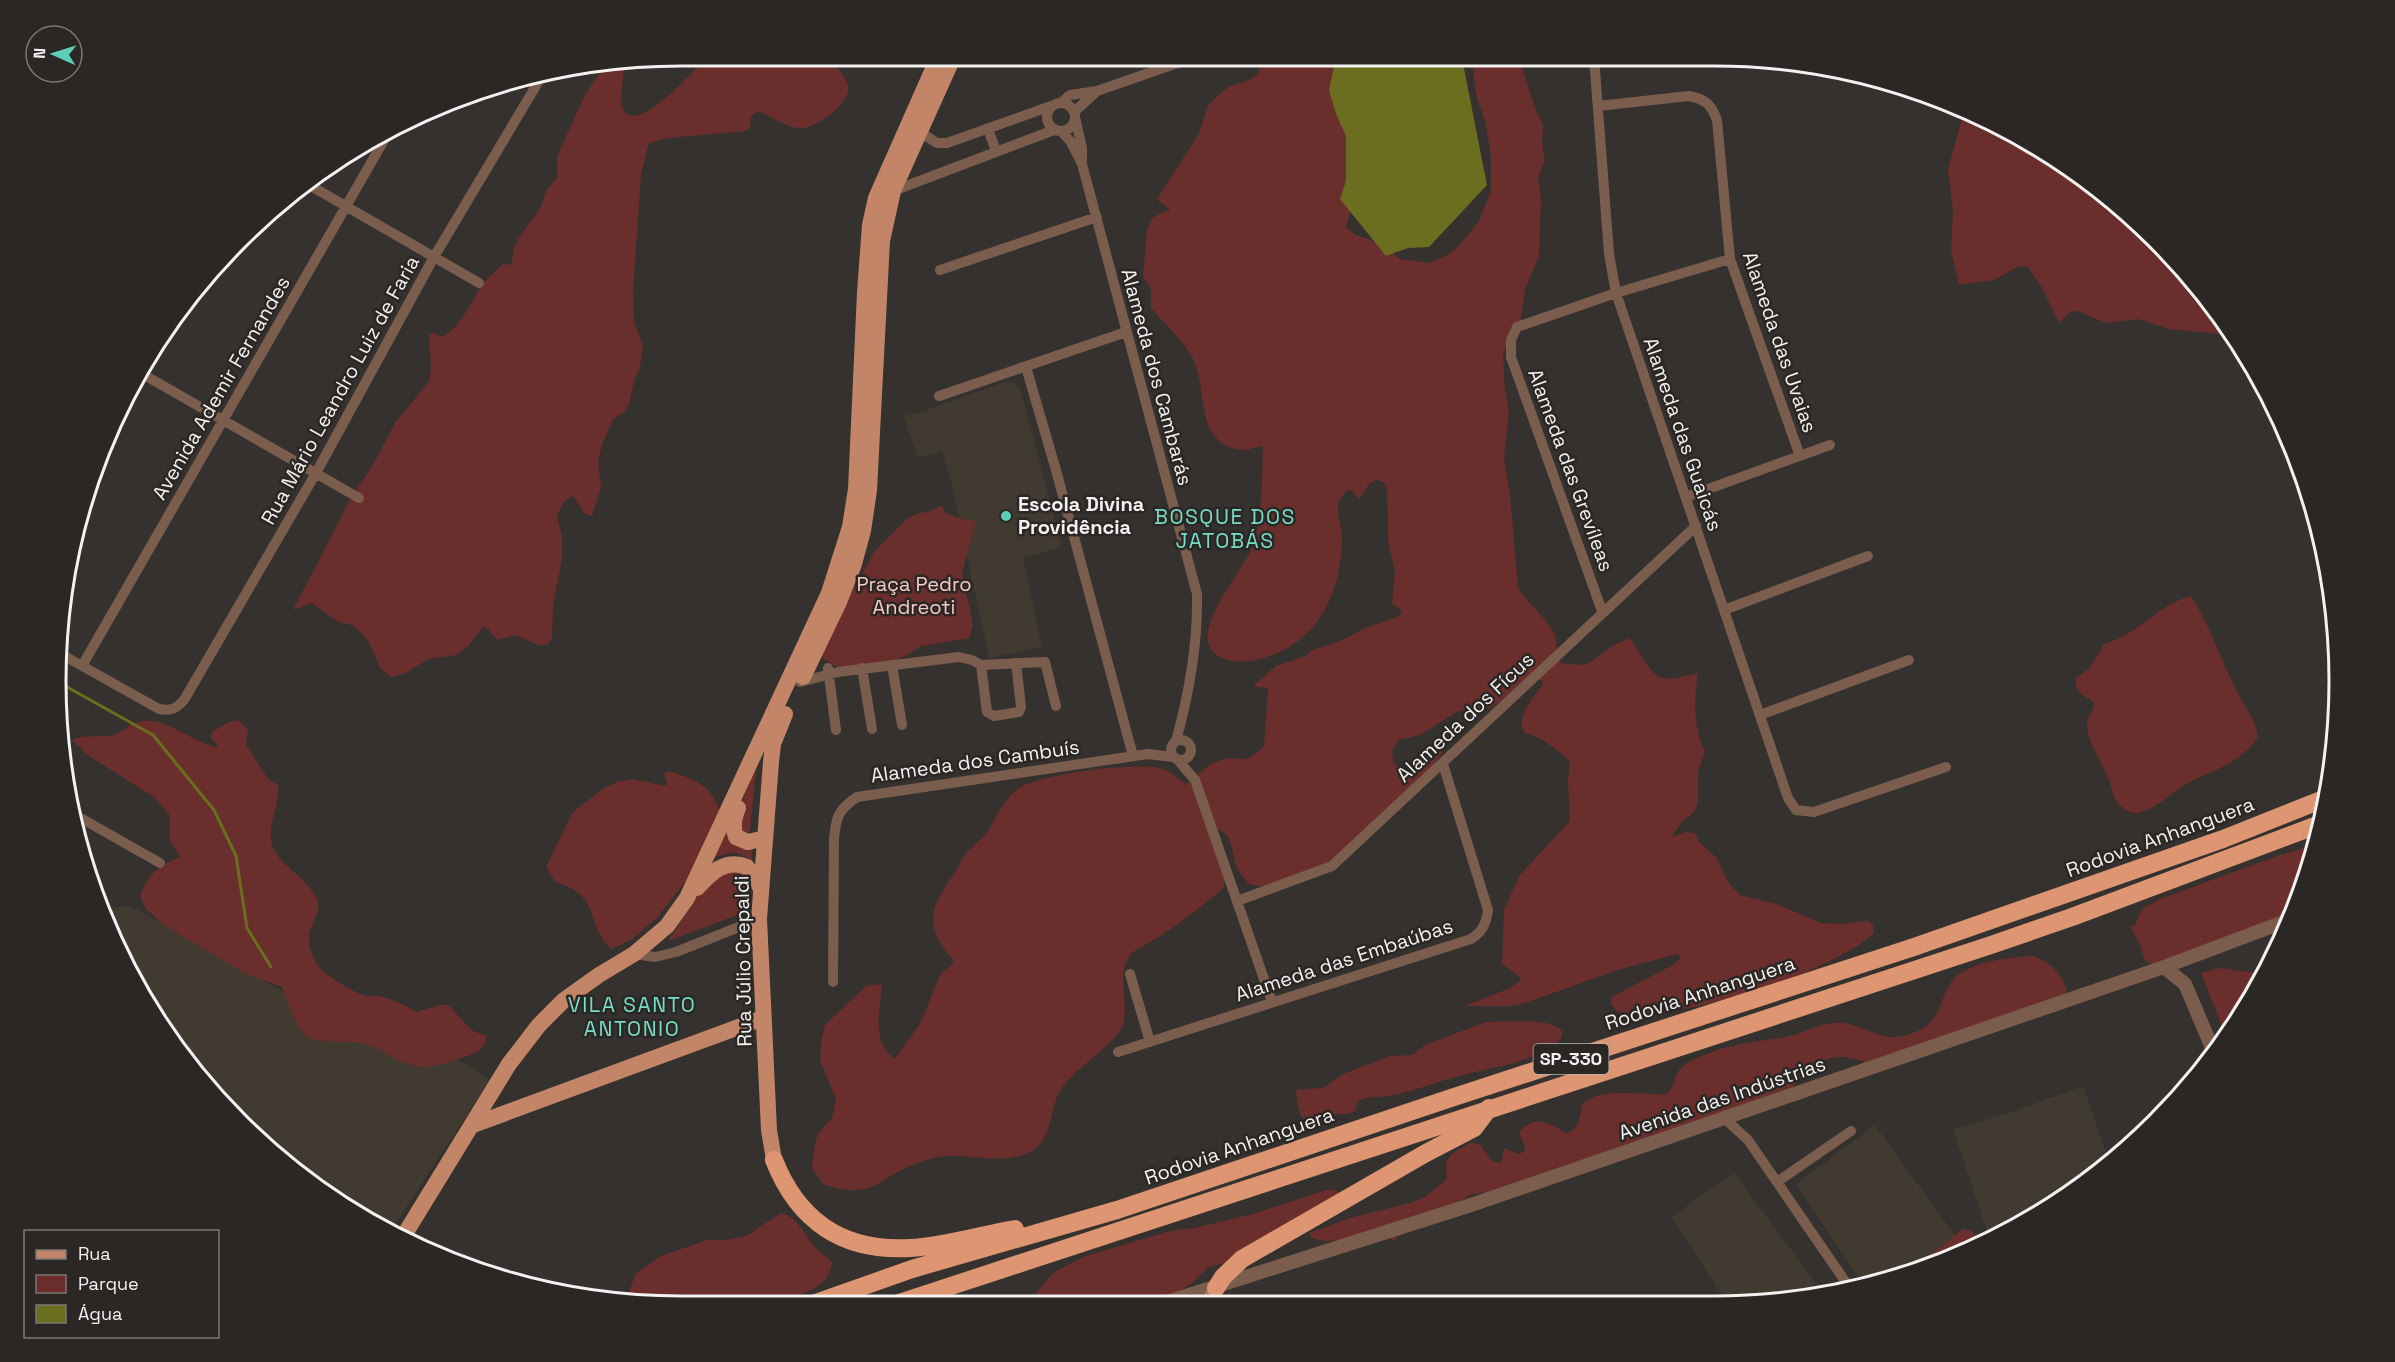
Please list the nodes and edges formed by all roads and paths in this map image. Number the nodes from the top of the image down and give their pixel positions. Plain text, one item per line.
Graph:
1 (934, 66) edge
2 (949, 66) edge
3 (1169, 66) edge
4 (1595, 66) edge
5 (537, 83) edge
6 (1097, 91) junction
7 (1056, 104) junction
8 (1598, 106) junction
9 (1075, 114) junction
10 (988, 129) junction
11 (1058, 131) junction
12 (920, 132) junction
13 (382, 143) edge
14 (996, 151) junction
15 (1082, 164) junction
16 (314, 188) edge
17 (893, 191) junction
18 (346, 207) junction
19 (1097, 217) junction
20 (434, 257) junction
21 (1730, 259) junction
22 (940, 270) dead end
23 (479, 284) dead end
24 (1616, 293) junction
25 (1126, 332) junction
26 (1026, 367) junction
27 (146, 376) edge
28 (939, 396) dead end
29 (223, 420) junction
30 (1830, 445) dead end
31 (1800, 456) junction
32 (316, 473) junction
33 (1686, 497) junction
34 (359, 498) dead end
35 (1696, 526) junction
36 (1868, 556) dead end
37 (1724, 610) junction
38 (1602, 611) junction
39 (813, 654) junction
40 (67, 657) edge
41 (1909, 660) dead end
42 (1016, 663) junction
43 (892, 664) junction
44 (981, 665) junction
45 (82, 666) junction
46 (862, 668) junction
47 (832, 672) junction
48 (800, 683) junction
49 (1056, 706) dead end
50 (1186, 706) junction
51 (1760, 715) junction
52 (902, 725) dead end
53 (872, 729) dead end
54 (836, 730) dead end
55 (1174, 742) junction
56 (759, 744) junction
57 (1190, 749) junction
58 (1148, 754) junction
59 (1133, 756) junction
60 (1175, 758) junction
61 (1443, 764) junction
62 (1946, 768) dead end
63 (1195, 780) junction
64 (2317, 802) edge
65 (82, 819) edge
66 (2311, 827) edge
67 (765, 838) junction
68 (160, 863) dead end
69 (760, 887) junction
70 (687, 898) junction
71 (1237, 901) junction
72 (759, 919) junction
73 (2279, 924) edge
74 (634, 954) junction
75 (2164, 968) junction
76 (1130, 974) dead end
77 (833, 982) dead end
78 (1272, 1002) junction
79 (763, 1018) junction
80 (1150, 1042) junction
81 (2210, 1044) edge
82 (1118, 1052) dead end
83 (497, 1085) junction
84 (518, 1108) junction
85 (1489, 1108) junction
86 (1724, 1118) junction
87 (473, 1125) junction
88 (1851, 1131) dead end
89 (774, 1160) joint
90 (1777, 1182) junction
91 (1117, 1210) junction
92 (406, 1232) edge
93 (1845, 1281) dead end
94 (1212, 1295) edge
95 (836, 1296) edge
96 (920, 1296) edge

1 - 56 main road
2 - 12 main road, Rua Júlio Crepaldi
3 - 6 street
4 - 8 street, Alameda das Guaicás
5 - 20 street, Rua Mário Leandro Luiz de Faria
6 - 7 street
6 - 9 street
7 - 9 street
7 - 10 street
7 - 11 street
8 - 21 street, Alameda das Uvaias
8 - 24 street, Alameda das Guaicás
9 - 11 street
9 - 15 street, Alameda dos Cambarás
10 - 12 street
10 - 14 street
11 - 14 street
11 - 15 street, Alameda dos Cambarás
12 - 17 main road, Rua Júlio Crepaldi
13 - 18 street, Avenida Ademir Fernandes
14 - 17 street
15 - 19 street, Alameda dos Cambarás
16 - 18 street
17 - 39 main road, Rua Júlio Crepaldi
18 - 20 street
18 - 29 street, Avenida Ademir Fernandes
19 - 22 street
19 - 25 street, Alameda dos Cambarás
20 - 23 street
20 - 32 street, Rua Mário Leandro Luiz de Faria
21 - 24 street
21 - 31 street, Alameda das Uvaias
24 - 33 street, Alameda das Guaicás
24 - 38 street, Alameda das Grevíleas
25 - 26 street
25 - 50 street, Alameda dos Cambarás
26 - 28 street
26 - 59 street
27 - 29 street
29 - 32 street
29 - 45 street, Avenida Ademir Fernandes
30 - 31 street
31 - 33 street
32 - 34 street
32 - 45 street, Rua Mário Leandro Luiz de Faria
33 - 35 street, Alameda das Guaicás
35 - 37 street, Alameda das Guaicás
35 - 38 street, Alameda dos Fícus
36 - 37 street
37 - 51 street, Alameda das Guaicás
38 - 61 street, Alameda dos Fícus
39 - 47 street
39 - 48 main road, Rua Júlio Crepaldi
40 - 45 street
41 - 51 street
42 - 44 street
42 - 44 street
42 - 49 street
43 - 44 street
43 - 46 street
43 - 52 street
46 - 47 street
46 - 53 street
47 - 48 street
47 - 54 street
48 - 67 main road, Rua Júlio Crepaldi
50 - 55 street, Alameda dos Cambarás
50 - 57 street, Alameda dos Cambarás
51 - 62 street, Alameda das Guaicás
55 - 57 street
55 - 58 street, Alameda dos Cambuís
55 - 60 street
56 - 67 main road
56 - 70 main road
57 - 60 street
57 - 63 street, Alameda dos Cambarás
58 - 59 street, Alameda dos Cambuís
58 - 60 street, Alameda dos Cambuís
59 - 77 street, Alameda dos Cambuís
60 - 63 street, Alameda dos Cambarás
61 - 71 street, Alameda dos Fícus
61 - 78 street, Alameda das Embaúbas
63 - 71 street, Alameda dos Cambarás
64 - 91 highway, Rodovia Anhanguera / SP-330
65 - 68 street
66 - 85 highway, SP-330
67 - 69 main road, Rua Júlio Crepaldi
69 - 70 main road
69 - 72 main road, Rua Júlio Crepaldi
70 - 74 main road
71 - 78 street, Alameda dos Cambarás
72 - 74 street
72 - 79 main road, Rua Júlio Crepaldi
73 - 75 street, Avenida das Indústrias
74 - 83 main road
75 - 81 street
75 - 86 street, Avenida das Indústrias
76 - 80 street
78 - 80 street, Alameda das Embaúbas
79 - 84 main road
79 - 89 main road, Rua Júlio Crepaldi
80 - 82 street, Alameda das Embaúbas
83 - 84 main road
83 - 87 main road
84 - 87 main road
85 - 94 highway
85 - 96 highway, SP-330
86 - 90 street
86 - 94 street, Avenida das Indústrias
87 - 92 main road
88 - 90 street
89 - 91 highway
90 - 93 street
91 - 95 highway, Rodovia Anhanguera / SP-330

